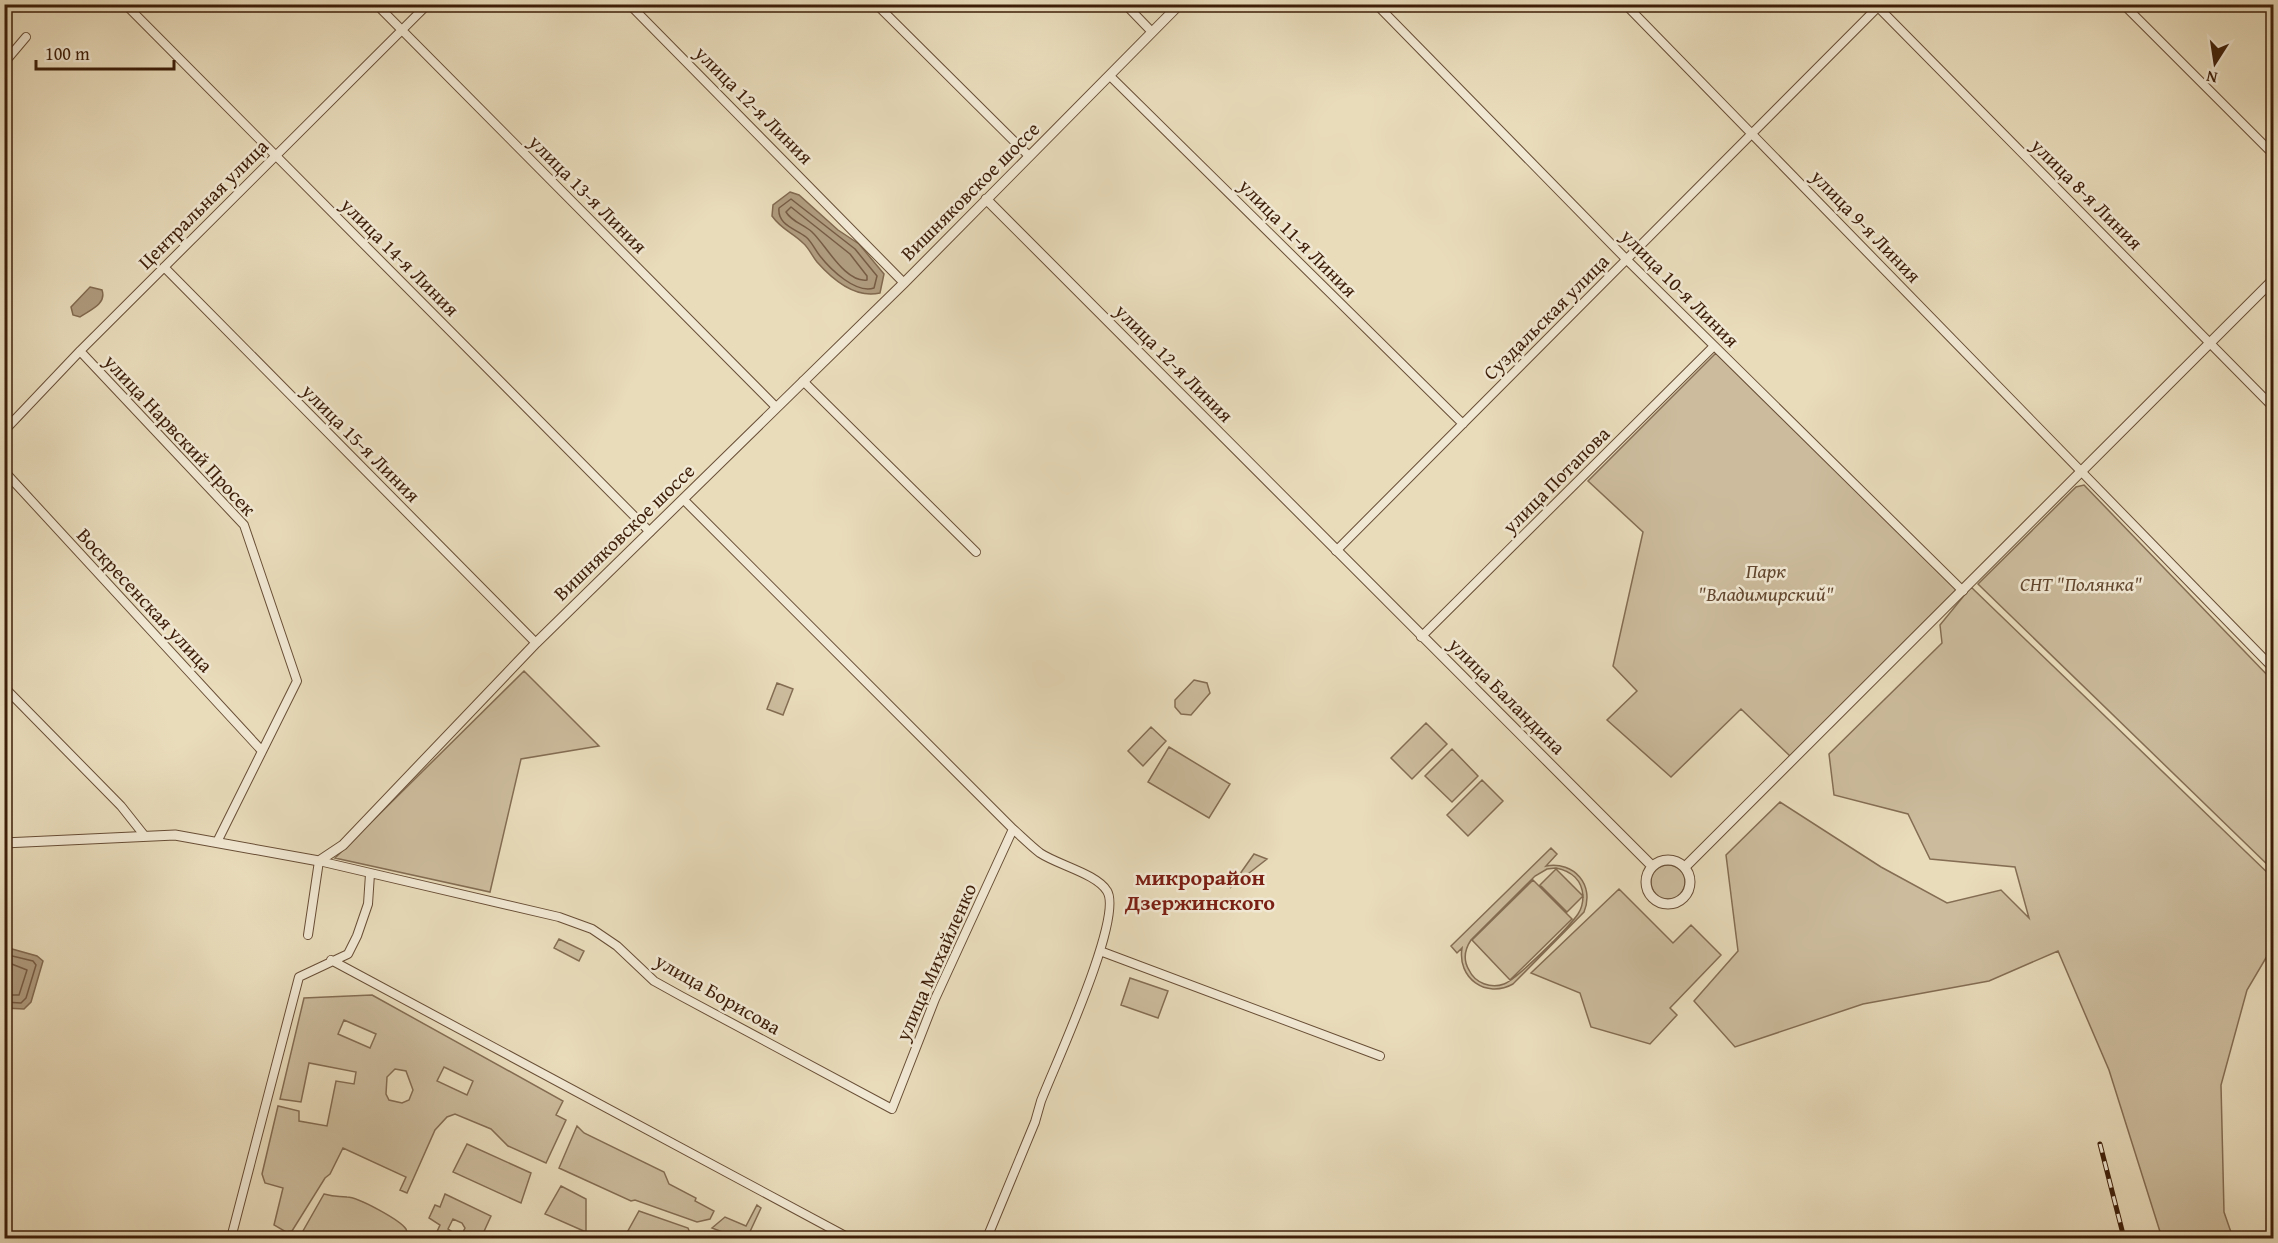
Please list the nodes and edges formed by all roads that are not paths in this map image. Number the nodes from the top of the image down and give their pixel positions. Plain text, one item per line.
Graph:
1 (125, 4) edge
2 (376, 4) edge
3 (428, 4) edge
4 (629, 4) edge
5 (876, 4) edge
6 (1125, 4) edge
7 (1180, 4) edge
8 (1376, 4) edge
9 (1625, 4) edge
10 (2123, 4) edge
11 (1879, 6) edge
12 (402, 31) junction
13 (1152, 32) junction
14 (26, 37) dead end
15 (4, 63) edge
16 (1110, 76) junction
17 (1752, 133) junction
18 (275, 155) junction
19 (2274, 155) edge
20 (1029, 156) junction
21 (986, 199) junction
22 (1627, 260) junction
23 (164, 267) junction
24 (2274, 279) edge
25 (904, 283) junction
26 (2210, 343) junction
27 (1714, 346) junction
28 (80, 351) junction
29 (803, 381) junction
30 (776, 407) junction
31 (2274, 408) edge
32 (1463, 424) junction
33 (4, 430) edge
34 (2082, 470) junction
35 (4, 471) edge
36 (684, 500) junction
37 (650, 532) junction
38 (1336, 551) junction
39 (976, 552) dead end
40 (1963, 591) junction
41 (1421, 637) junction
42 (536, 643) junction
43 (2274, 669) edge
44 (4, 687) edge
45 (262, 751) junction
46 (1013, 829) junction
47 (144, 836) junction
48 (217, 842) junction
49 (4, 843) edge
50 (319, 861) junction
51 (1652, 867) junction
52 (1685, 867) junction
53 (370, 874) junction
54 (308, 935) dead end
55 (1101, 951) junction
56 (331, 960) junction
57 (1380, 1056) dead end
58 (892, 1109) joint
59 (231, 1239) edge
60 (849, 1239) edge
61 (987, 1239) edge

1 - 18 street, улица 14-я Линия
2 - 12 street, улица 13-я Линия
3 - 12 street, Центральная улица
4 - 25 street, улица 12-я Линия
5 - 20 street
6 - 13 street
7 - 13 street, Вишняковское шоссе
8 - 22 street, улица 10-я Линия
9 - 17 street, улица 9-я Линия
10 - 19 street
11 - 17 street, Суздальская улица
11 - 26 street, улица 8-я Линия
12 - 18 street, Центральная улица
12 - 30 street, улица 13-я Линия
13 - 16 street, Вишняковское шоссе
14 - 15 street
16 - 20 street, Вишняковское шоссе
16 - 32 street, улица 11-я Линия
17 - 22 street, Суздальская улица
17 - 34 street, улица 9-я Линия
18 - 23 street, Центральная улица
18 - 37 street, улица 14-я Линия
20 - 21 street, Вишняковское шоссе
21 - 25 street, Вишняковское шоссе
21 - 38 street, улица 12-я Линия
22 - 27 street, улица 10-я Линия
22 - 32 street, Суздальская улица
23 - 28 street, Центральная улица
23 - 42 street, улица 15-я Линия
24 - 26 street
25 - 29 street, Вишняковское шоссе
26 - 31 street, улица 8-я Линия
26 - 34 street
27 - 40 street, улица 10-я Линия
27 - 41 street, улица Потапова
28 - 33 street, Центральная улица
28 - 45 street, улица Нарвский Просек
29 - 30 street, Вишняковское шоссе
29 - 39 street
30 - 36 street, Вишняковское шоссе
32 - 38 street, Суздальская улица
34 - 40 street
34 - 43 street, улица 9-я Линия
35 - 45 street, Воскресенская улица
36 - 37 street, Вишняковское шоссе
36 - 46 street
37 - 42 street, Вишняковское шоссе
38 - 41 street, улица Баландина
40 - 52 street
41 - 51 street, улица Баландина
42 - 50 street, Вишняковское шоссе
44 - 47 street
45 - 48 street, улица Нарвский Просек
46 - 55 street
46 - 58 street, улица Михайленко
47 - 48 street
47 - 49 street
48 - 50 street
50 - 53 street, улица Борисова
50 - 54 street
51 - 52 street
51 - 52 street
53 - 56 street
53 - 58 street, улица Борисова
55 - 57 street
55 - 61 street
56 - 59 street
56 - 60 street

